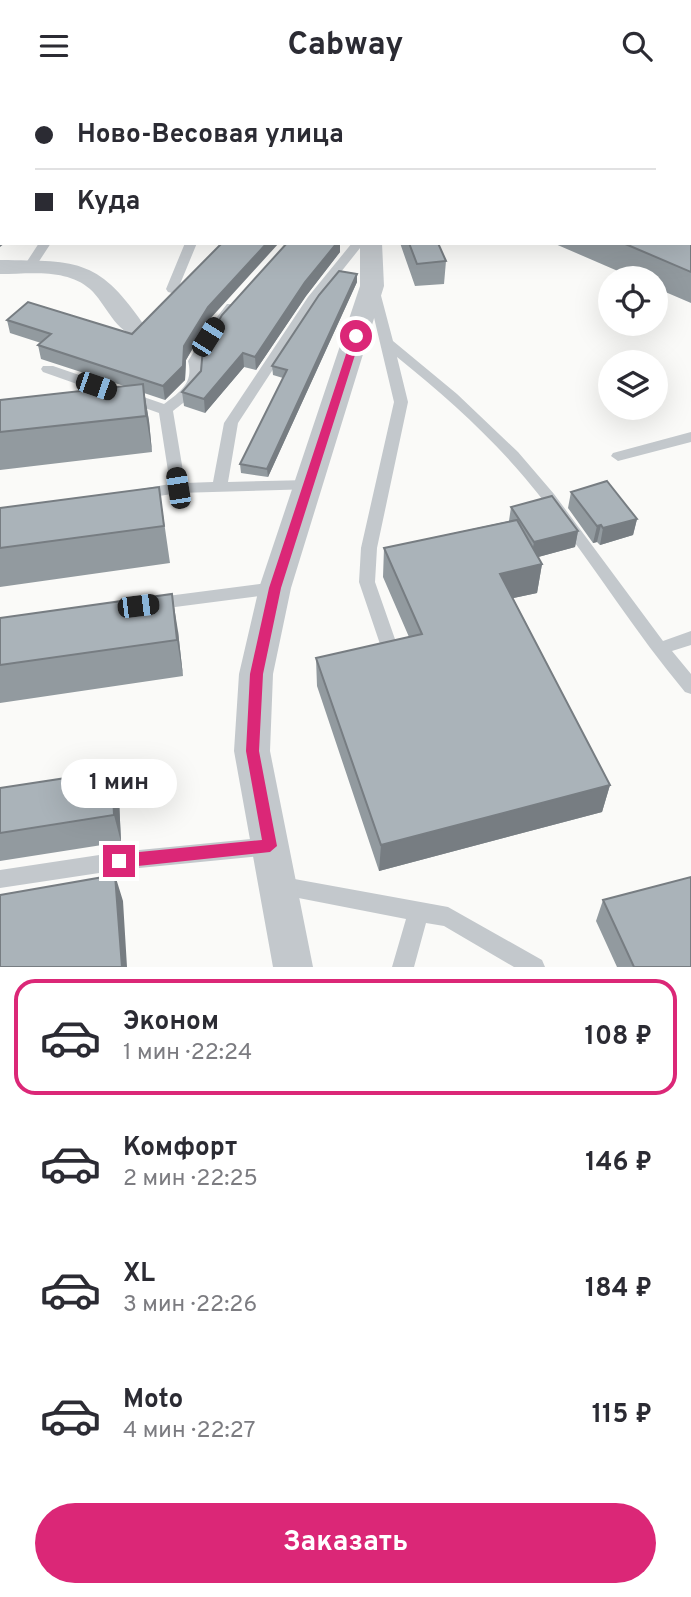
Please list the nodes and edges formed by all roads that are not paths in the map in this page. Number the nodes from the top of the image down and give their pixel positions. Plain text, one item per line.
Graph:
1 (44, 245) edge
2 (190, 245) edge
3 (356, 245) edge
4 (371, 245) edge
5 (30, 266) junction
6 (0, 267) edge
7 (372, 286) junction
8 (172, 289) edge
9 (244, 294) edge
10 (135, 329) edge
11 (387, 343) junction
12 (48, 369) dead end
13 (166, 410) junction
14 (691, 437) edge
15 (618, 457) dead end
16 (309, 485) junction
17 (220, 487) junction
18 (178, 488) junction
19 (123, 496) edge
20 (275, 588) junction
21 (138, 606) edge
22 (691, 638) edge
23 (387, 642) edge
24 (659, 649) junction
25 (691, 687) edge
26 (270, 846) junction
27 (0, 879) edge
28 (278, 885) junction
29 (419, 912) junction
30 (293, 967) edge
31 (403, 967) edge
32 (534, 967) edge

1 - 5 lane
2 - 8 lane
3 - 17 lane
4 - 7 street
5 - 6 street
5 - 10 street
7 - 11 lane
7 - 16 street
9 - 13 lane
11 - 23 lane
11 - 24 lane
12 - 13 lane
13 - 18 lane
14 - 15 lane
16 - 17 lane
16 - 20 street
17 - 18 lane
18 - 19 lane
20 - 21 lane
20 - 26 street
22 - 24 lane
24 - 25 lane
26 - 27 lane
26 - 28 street
28 - 29 lane
28 - 30 street
29 - 31 lane
29 - 32 lane

